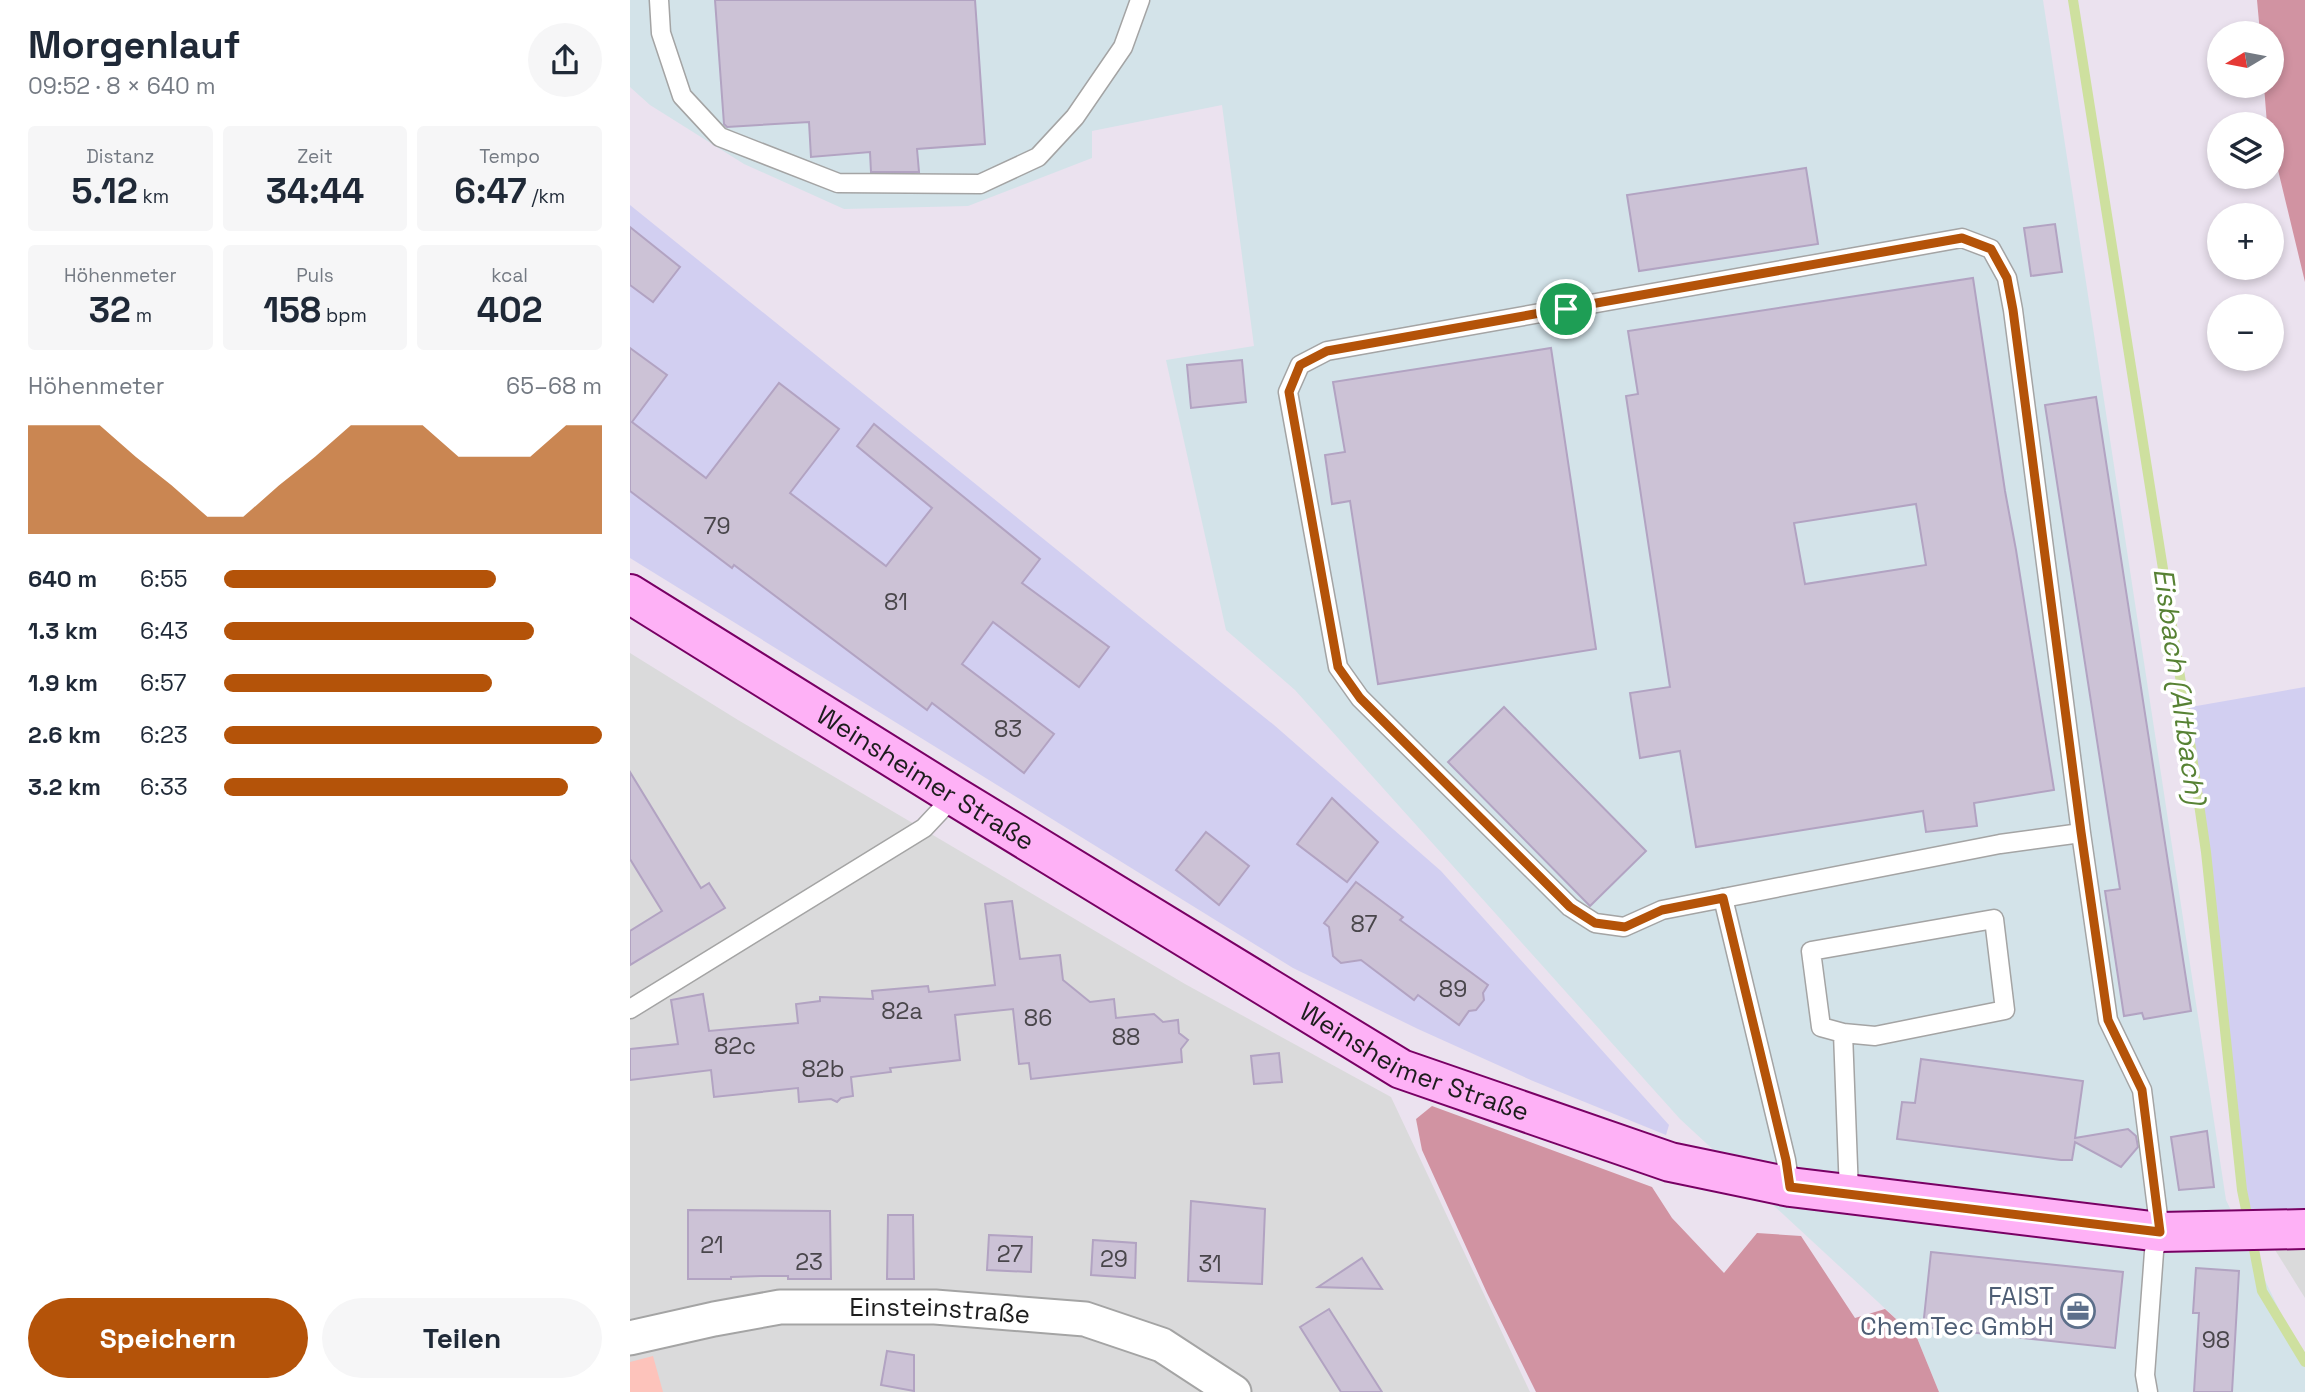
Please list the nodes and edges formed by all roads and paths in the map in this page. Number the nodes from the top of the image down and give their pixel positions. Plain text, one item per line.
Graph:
1 (659, 0) edge
2 (1140, 0) edge
3 (630, 594) edge
4 (954, 796) junction
5 (2081, 832) junction
6 (1723, 898) junction
7 (630, 1009) edge
8 (1843, 1033) junction
9 (1790, 1187) junction
10 (1850, 1193) junction
11 (2305, 1229) edge
12 (2160, 1232) junction
13 (630, 1338) edge
14 (1234, 1392) edge
15 (2148, 1392) edge

1 - 2 lane
3 - 4 main road, Weinsheimer Straße
4 - 7 lane
4 - 9 main road, Weinsheimer Straße
5 - 6 lane
5 - 6 lane
5 - 12 lane
6 - 9 lane
8 - 8 lane
8 - 10 lane
9 - 10 main road, Weinsheimer Straße
10 - 12 main road, Weinsheimer Straße
11 - 12 main road, Weinsheimer Straße
12 - 15 lane
13 - 14 street, Einsteinstraße

